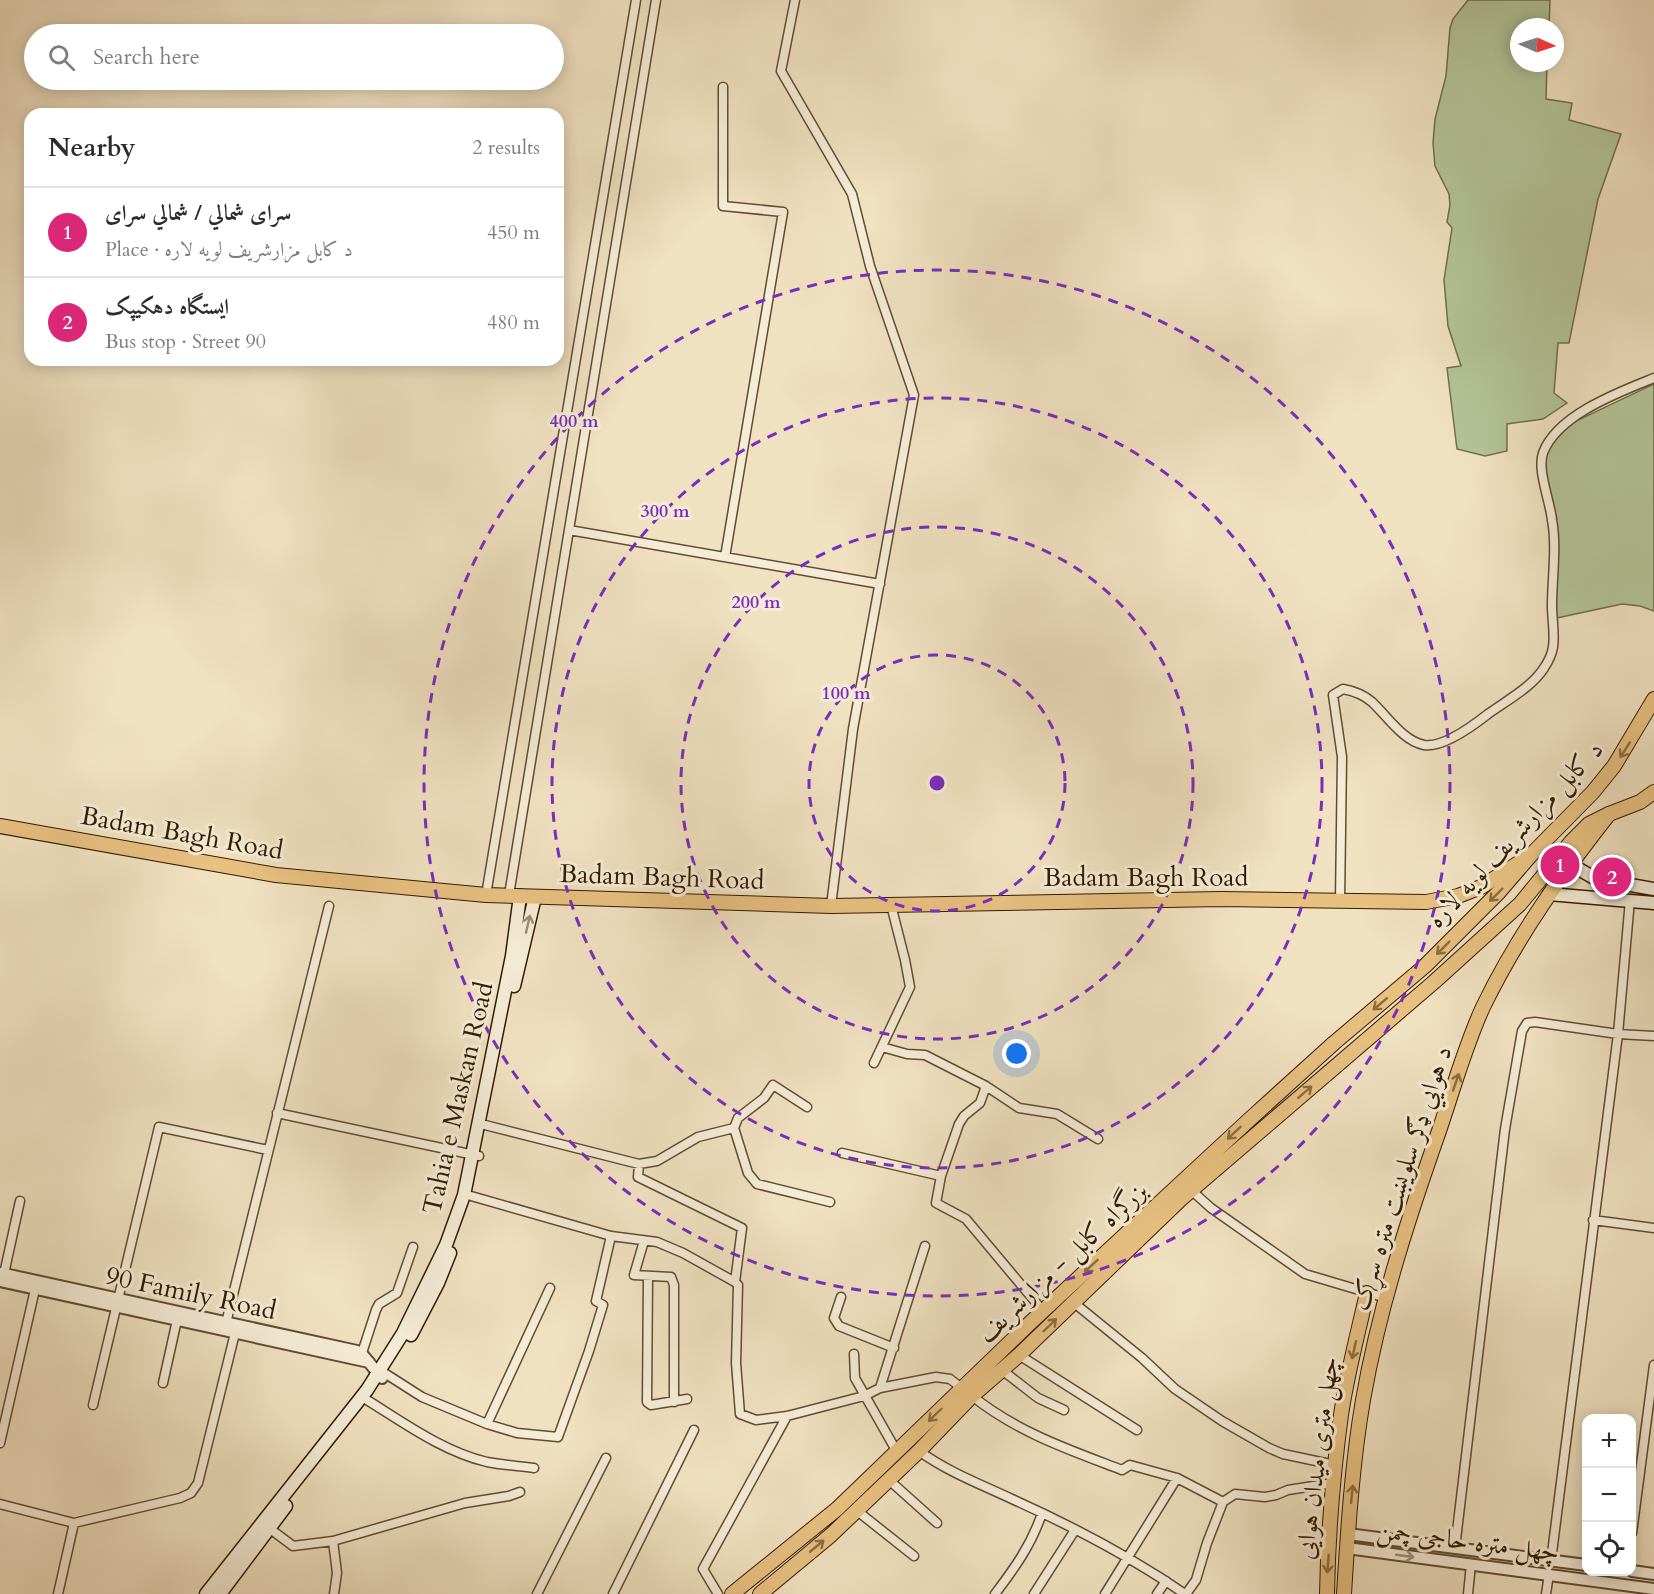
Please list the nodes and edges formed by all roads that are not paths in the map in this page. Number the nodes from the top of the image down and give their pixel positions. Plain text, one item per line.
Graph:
1 (636, 0) edge
2 (656, 0) edge
3 (795, 0) edge
4 (723, 87) dead end
5 (1654, 378) edge
6 (569, 530) junction
7 (725, 557) junction
8 (880, 584) junction
9 (1654, 699) edge
10 (1654, 792) edge
11 (1609, 814) junction
12 (0, 826) edge
13 (1530, 856) junction
14 (1570, 864) junction
15 (1654, 889) edge
16 (1550, 894) junction
17 (486, 895) junction
18 (521, 896) junction
19 (1630, 900) junction
20 (1334, 902) junction
21 (1654, 903) edge
22 (891, 905) junction
23 (330, 906) dead end
24 (831, 906) junction
25 (1425, 966) joint
26 (1434, 982) joint
27 (1618, 1034) junction
28 (1654, 1035) edge
29 (882, 1047) junction
30 (874, 1062) dead end
31 (986, 1086) junction
32 (807, 1107) dead end
33 (277, 1113) junction
34 (485, 1125) junction
35 (734, 1128) junction
36 (1098, 1139) dead end
37 (268, 1150) junction
38 (842, 1153) dead end
39 (476, 1156) junction
40 (639, 1164) junction
41 (941, 1176) junction
42 (1191, 1190) junction
43 (471, 1196) junction
44 (20, 1201) dead end
45 (830, 1202) dead end
46 (1593, 1220) junction
47 (1654, 1228) edge
48 (611, 1236) junction
49 (644, 1241) junction
50 (925, 1246) dead end
51 (413, 1247) dead end
52 (1, 1276) edge
53 (648, 1277) junction
54 (735, 1282) junction
55 (36, 1285) junction
56 (550, 1288) dead end
57 (1367, 1293) junction
58 (841, 1297) dead end
59 (1386, 1298) junction
60 (1073, 1302) junction
61 (117, 1304) junction
62 (1043, 1311) junction
63 (177, 1320) junction
64 (233, 1327) junction
65 (894, 1348) junction
66 (854, 1354) dead end
67 (1018, 1355) junction
68 (364, 1359) junction
69 (1654, 1365) edge
70 (1002, 1370) junction
71 (382, 1375) junction
72 (163, 1383) dead end
73 (880, 1388) junction
74 (967, 1392) junction
75 (864, 1396) junction
76 (687, 1399) dead end
77 (367, 1400) junction
78 (675, 1402) junction
79 (93, 1405) dead end
80 (1064, 1410) dead end
81 (788, 1416) junction
82 (487, 1424) junction
83 (694, 1430) dead end
84 (1137, 1430) dead end
85 (0, 1443) edge
86 (919, 1451) junction
87 (897, 1452) junction
88 (606, 1458) dead end
89 (1335, 1465) junction
90 (534, 1468) dead end
91 (1177, 1478) junction
92 (889, 1480) junction
93 (1333, 1483) junction
94 (520, 1492) dead end
95 (1223, 1502) junction
96 (0, 1504) edge
97 (856, 1510) junction
98 (1042, 1514) junction
99 (1633, 1522) edge
100 (74, 1523) junction
101 (937, 1523) dead end
102 (269, 1528) junction
103 (1075, 1530) junction
104 (1348, 1534) junction
105 (333, 1541) junction
106 (1347, 1548) junction
107 (1455, 1548) junction
108 (914, 1556) dead end
109 (1128, 1558) junction
110 (1551, 1561) junction
111 (1471, 1564) junction
112 (1582, 1564) edge
113 (1636, 1572) edge
114 (1549, 1574) junction
115 (1654, 1574) edge
116 (1166, 1581) junction
117 (1654, 1589) edge
118 (1628, 1590) edge
119 (58, 1594) edge
120 (206, 1594) edge
121 (220, 1594) edge
122 (334, 1594) edge
123 (537, 1594) edge
124 (613, 1594) edge
125 (718, 1594) edge
126 (732, 1594) edge
127 (760, 1594) edge
128 (994, 1594) edge
129 (1034, 1594) edge
130 (1105, 1594) edge
131 (1157, 1594) edge
132 (1186, 1594) edge
133 (1327, 1594) edge
134 (1344, 1594) edge
135 (1468, 1594) edge
136 (1546, 1594) edge

1 - 17 street
2 - 6 street
3 - 8 street
4 - 7 street
5 - 20 street
6 - 7 street
6 - 18 street
7 - 8 street
8 - 24 street
9 -> 13 main road, د کابل مزارشریف لویه لاره
10 - 11 main road, د کابل مزارشریف لویه لاره
11 - 14 main road, د هوايي ډګر سلویښت متره سړک
11 - 26 main road, د کابل مزارشریف لویه لاره
12 - 17 main road, Badam Bagh Road
13 - 20 main road, Badam Bagh Road
13 -> 25 main road, د کابل مزارشریف لویه لاره
14 - 15 main road
14 - 16 main road, د هوايي ډګر سلویښت متره سړک
16 - 19 main road
59 -> 16 main road, د هوايي ډګر سلویښت متره سړک
17 - 18 main road, Badam Bagh Road
18 - 24 main road, Badam Bagh Road
34 -> 18 main road, Tahia e Maskan Road
18 - 39 main road, Tahia e Maskan Road
19 - 21 main road
19 - 27 street
20 - 22 main road, Badam Bagh Road
22 - 24 main road, Badam Bagh Road
22 - 29 street
23 - 33 street
25 -> 62 main road, بزرگراه کابل - مزارشریف
42 -> 26 main road, بزرگراه کابل - مزارشریف
27 - 28 street
27 - 46 street
27 - 107 street
29 - 30 street
29 - 31 street
31 - 36 street
31 - 41 street
32 - 35 street
33 - 37 street
33 - 39 street
34 - 39 main road, Tahia e Maskan Road
34 - 40 street
35 - 40 street
35 - 45 street
37 - 61 street
37 - 64 street
38 - 41 street
39 - 43 main road, Tahia e Maskan Road
39 - 71 main road, Tahia e Maskan Road
40 - 54 street
41 - 62 street
42 - 57 street
42 - 60 main road, بزرگراه کابل - مزارشریف
43 - 48 street
43 - 71 main road, Tahia e Maskan Road
44 - 52 street
46 - 47 street
46 - 110 street
48 - 49 street
48 - 82 street
49 - 53 street
49 - 54 street
50 - 65 street
51 - 68 street
52 - 55 street, 90 Family Road
53 - 78 street
53 - 78 street
54 - 81 street
55 - 61 street, 90 Family Road
55 - 85 street
56 - 82 street
57 - 59 street
57 -> 89 main road, چهل متری میدان هوایی
58 - 65 street
104 -> 59 main road, د هوايي ډګر سلویښت متره سړک
67 -> 60 main road, بزرگراه کابل - مزارشریف
60 - 89 street
61 - 63 street, 90 Family Road
61 - 64 street, 90 Family Road
61 - 79 street
62 - 74 main road, بزرگراه کابل - مزارشریف
63 - 64 street, 90 Family Road
63 - 72 street
64 - 68 street, 90 Family Road
64 - 100 street
65 - 73 street
66 - 75 street
67 - 70 main road, بزرگراه کابل - مزارشریف
67 - 84 street
68 - 71 street
69 - 99 street
70 - 74 main road, بزرگراه کابل - مزارشریف
70 - 80 street
71 - 77 main road, Tahia e Maskan Road
71 - 82 street
71 - 120 main road, Tahia e Maskan Road
73 - 74 street
73 - 75 street
74 - 86 main road, بزرگراه کابل - مزارشریف
74 -> 87 main road, بزرگراه کابل - مزارشریف
74 - 91 street
75 - 81 street
75 - 87 street
76 - 78 street
77 - 90 street
77 - 102 main road, Tahia e Maskan Road
81 - 125 street
83 - 124 street
86 - 92 main road, بزرگراه کابل - مزارشریف
86 - 98 street
87 - 126 main road, بزرگراه کابل - مزارشریف
88 - 123 street
89 - 93 main road, چهل متری میدان هوایی
91 - 95 street
91 - 109 street
92 - 97 main road, بزرگراه کابل - مزارشریف
92 - 101 street
93 - 95 street
93 -> 133 main road, چهل متری میدان هوایی
94 - 105 street
95 - 132 street
96 - 100 street
97 - 108 street
127 -> 97 main road, بزرگراه کابل - مزارشریف
98 - 103 street
98 - 128 street
100 - 119 street
102 - 105 street
102 - 121 main road, Tahia e Maskan Road
103 - 109 street
103 - 129 street
104 - 106 main road, د هوايي ډګر سلویښت متره سړک
104 - 107 street, چهل متره حاجی چمن
105 - 122 street
106 -> 111 street, چهل متره حاجی چمن
106 - 134 main road, د هوايي ډګر سلویښت متره سړک
107 - 110 street, چهل متره حاجی چمن
109 - 116 street
109 - 130 street
110 - 112 street, چهل متره حاجی چمن
111 - 114 street, چهل متره حاجی چمن
111 - 135 street
113 - 115 street
114 - 118 street, چهل متره حاجی چمن
114 - 136 street
116 - 131 street
116 - 132 street
117 - 118 street, چهل متره حاجی چمن

